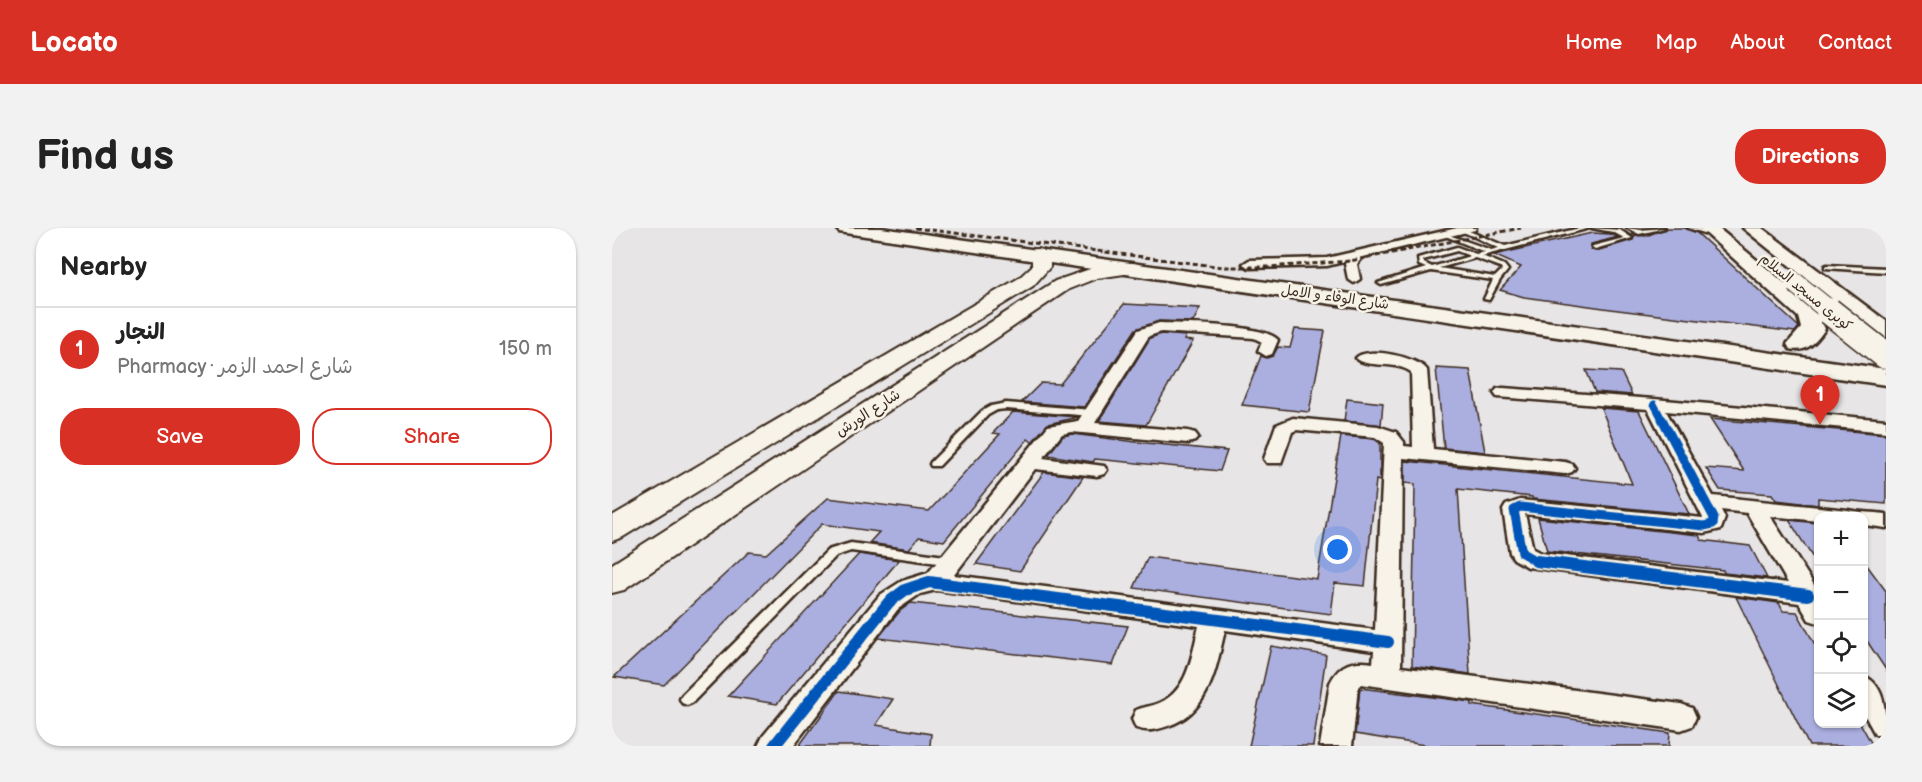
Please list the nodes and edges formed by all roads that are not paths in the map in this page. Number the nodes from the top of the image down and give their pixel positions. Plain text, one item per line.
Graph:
1 (845, 228) edge
2 (1587, 228) edge
3 (1594, 228) edge
4 (1662, 228) edge
5 (1691, 228) edge
6 (1751, 228) edge
7 (1773, 228) edge
8 (1466, 229) edge
9 (1631, 229) edge
10 (1716, 230) edge
11 (1615, 232) junction
12 (1445, 234) junction
13 (1595, 247) dead end
14 (1504, 248) junction
15 (1491, 252) junction
16 (1037, 254) junction
17 (1359, 254) junction
18 (1478, 255) junction
19 (1226, 260) dead end
20 (1249, 264) junction
21 (1132, 268) junction
22 (1432, 269) junction
23 (1886, 270) edge
24 (1825, 276) junction
25 (1354, 279) junction
26 (1497, 279) junction
27 (1026, 282) junction
28 (1381, 283) junction
29 (1062, 285) junction
30 (1428, 291) dead end
31 (1464, 296) dead end
32 (1510, 303) dead end
33 (1484, 309) junction
34 (1886, 310) edge
35 (1808, 314) junction
36 (1886, 332) edge
37 (1266, 351) dead end
38 (1886, 355) edge
39 (1364, 358) dead end
40 (1824, 369) junction
41 (1886, 377) edge
42 (1503, 393) dead end
43 (1886, 400) edge
44 (1654, 404) junction
45 (1088, 420) junction
46 (1886, 426) edge
47 (1188, 437) dead end
48 (1394, 451) junction
49 (1423, 454) junction
50 (1274, 459) dead end
51 (1028, 462) junction
52 (935, 464) dead end
53 (1564, 468) dead end
54 (1097, 470) dead end
55 (1706, 502) junction
56 (1754, 507) junction
57 (1814, 513) edge
58 (1868, 519) edge
59 (1886, 522) edge
60 (612, 530) edge
61 (944, 571) junction
62 (612, 581) edge
63 (1813, 604) edge
64 (1214, 618) junction
65 (1388, 642) junction
66 (1387, 675) junction
67 (1868, 696) edge
68 (687, 699) dead end
69 (1681, 717) dead end
70 (1147, 719) dead end
71 (1886, 726) edge
72 (774, 746) edge
73 (1336, 746) edge

1 - 16 main road, شارع الوفاء و الامل
2 - 14 lane
3 - 11 lane
4 - 9 lane
5 - 10 lane
6 - 24 main road, كوبرى مسجد السلام
7 - 24 main road
8 - 12 street
8 - 14 lane
9 - 11 lane
10 - 35 main road
10 - 38 main road, كوبرى مسجد السلام, bridge
11 - 13 lane
12 - 15 lane
12 - 17 street
14 - 15 lane
15 - 18 lane
16 - 21 main road, شارع الوفاء و الامل
16 - 27 street, شارع الورش
17 - 20 street
17 - 25 street
18 - 22 lane
18 - 22 lane
18 - 26 lane
19 - 20 main road, شارع الوفاء و الامل
20 - 25 main road, شارع الوفاء و الامل
21 - 29 street, شارع الورش
21 - 33 main road, شارع الوفاء و الامل
22 - 26 lane
22 - 28 lane
23 - 24 lane
24 - 34 main road
24 - 36 main road, كوبرى مسجد السلام
25 - 28 main road, شارع الوفاء و الامل
26 - 33 lane
27 - 29 street
27 - 60 street, شارع الورش
28 - 30 main road, شارع الوفاء و الامل
29 - 62 street, شارع الورش
31 - 33 main road, شارع الوفاء و الامل
32 - 33 main road, شارع الوفاء و الامل
33 - 40 main road, شارع الوفاء و الامل
35 - 36 main road
35 - 38 main road
37 - 45 street
39 - 49 street
40 - 41 main road, شارع الوفاء و الامل
40 - 43 main road
42 - 44 street
44 - 46 street
44 - 55 street
45 - 47 street
45 - 51 street
45 - 52 lane
48 - 49 street
48 - 50 street
48 - 65 street
49 - 53 street
51 - 54 street
51 - 61 street
55 - 56 street
55 - 63 street
56 - 57 street
56 - 63 street
58 - 59 street
61 - 64 street
61 - 68 lane
61 - 72 street
64 - 65 street
64 - 70 street
65 - 66 street
66 - 69 street
66 - 73 street
67 - 71 street

